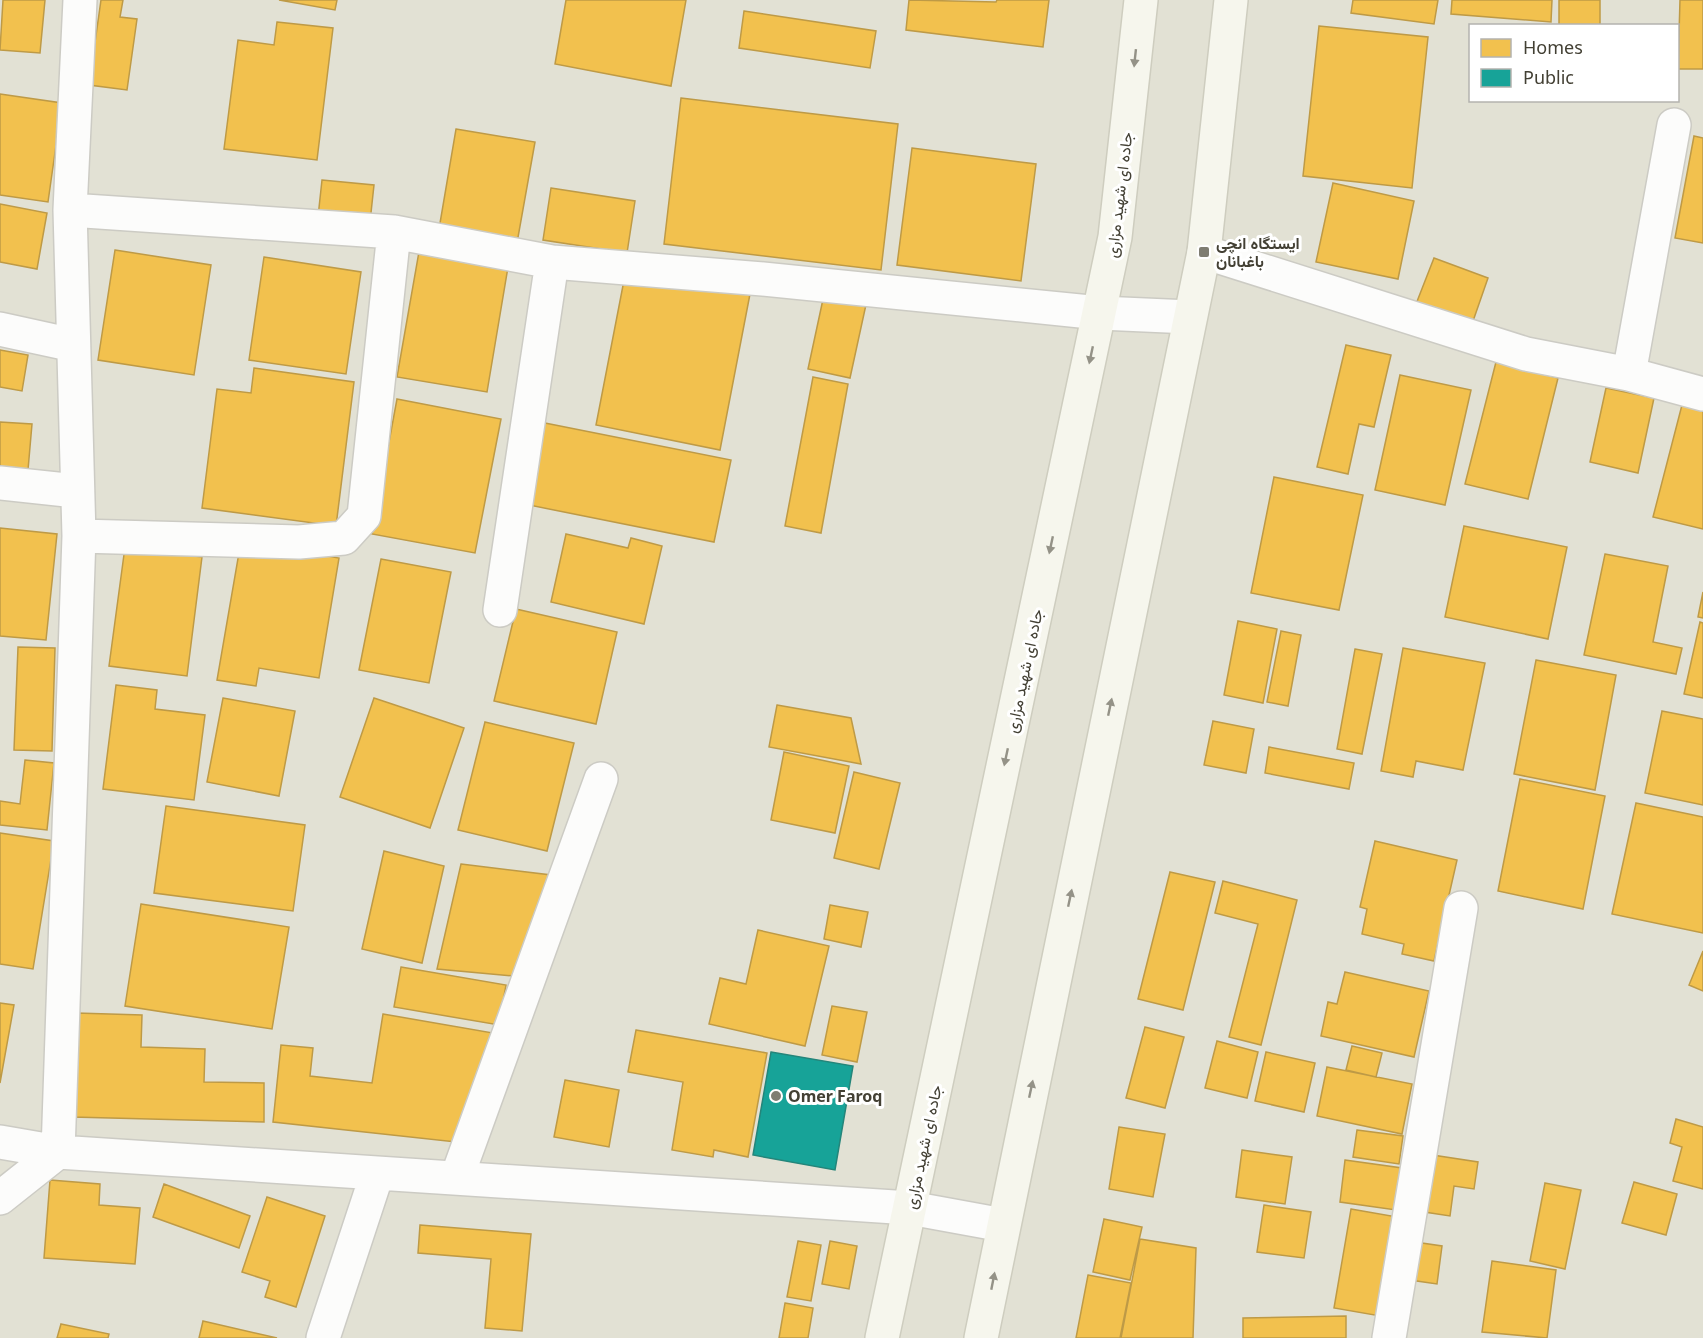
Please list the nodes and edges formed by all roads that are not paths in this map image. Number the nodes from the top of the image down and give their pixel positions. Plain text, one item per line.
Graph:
1 (80, 0) edge
2 (1141, 0) edge
3 (1231, 0) edge
4 (1674, 125) dead end
5 (70, 210) junction
6 (394, 232) junction
7 (1204, 252) junction
8 (552, 262) junction
9 (1100, 313) junction
10 (1190, 317) junction
11 (0, 329) edge
12 (73, 345) junction
13 (1629, 374) junction
14 (1703, 394) edge
15 (0, 483) edge
16 (76, 491) junction
17 (79, 536) junction
18 (500, 610) dead end
19 (601, 779) dead end
20 (1461, 908) dead end
21 (0, 1142) edge
22 (58, 1152) junction
23 (377, 1174) junction
24 (457, 1177) junction
25 (0, 1197) edge
26 (910, 1208) junction
27 (1004, 1225) junction
28 (323, 1338) edge
29 (882, 1338) edge
30 (981, 1338) edge
31 (1389, 1338) edge

1 - 5 street
2 -> 9 main road, جاده ای شهید مزاری
3 - 7 main road
4 - 13 street
5 - 6 street
5 - 12 street
6 - 8 street
6 - 17 street
7 - 10 main road
7 - 13 street
8 - 9 street
8 - 18 street
9 - 10 street
9 -> 26 main road, جاده ای شهید مزاری
27 -> 10 main road
11 - 12 street
12 - 16 street
13 - 14 street
15 - 16 street
16 - 17 street
17 - 22 street
19 - 24 street
20 - 31 street
21 - 22 street
22 - 23 street
22 - 25 street
23 - 24 street
23 - 28 street
24 - 26 street
26 - 27 street
26 - 29 main road, جاده ای شهید مزاری
30 -> 27 main road

